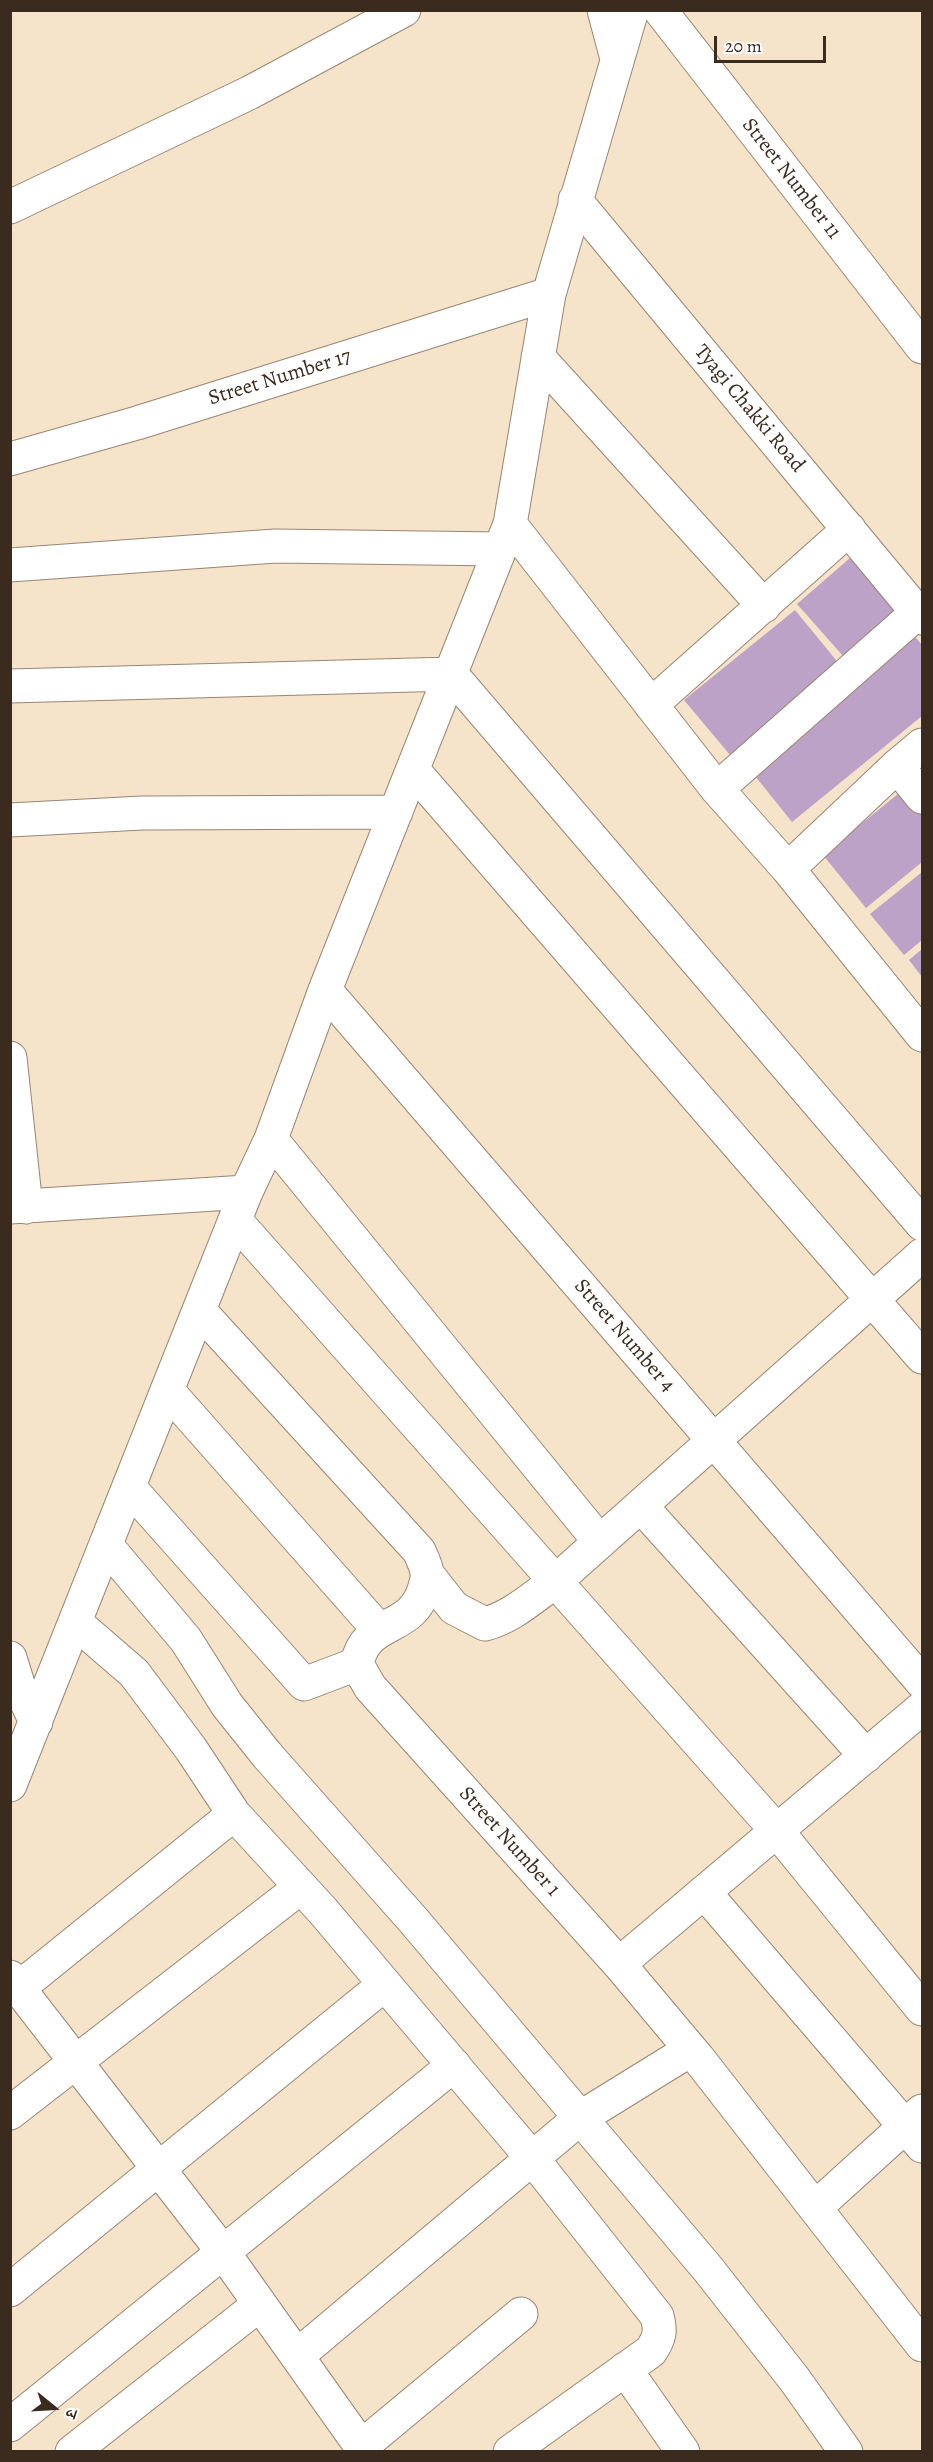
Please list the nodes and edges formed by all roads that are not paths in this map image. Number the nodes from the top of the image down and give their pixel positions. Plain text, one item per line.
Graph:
1 (404, 10) edge
2 (604, 10) edge
3 (632, 10) edge
4 (660, 10) edge
5 (617, 59) junction
6 (575, 200) junction
7 (10, 207) edge
8 (549, 294) junction
9 (922, 346) edge
10 (538, 357) junction
11 (10, 459) edge
12 (849, 529) junction
13 (505, 537) junction
14 (10, 565) edge
15 (764, 606) junction
16 (920, 615) edge
17 (451, 674) junction
18 (10, 686) edge
19 (651, 705) junction
20 (922, 744) edge
21 (897, 766) junction
22 (413, 770) junction
23 (717, 789) junction
24 (922, 797) edge
25 (396, 812) junction
26 (10, 820) edge
27 (788, 869) junction
28 (325, 990) junction
29 (922, 1035) edge
30 (10, 1058) edge
31 (271, 1139) junction
32 (240, 1206) junction
33 (18, 1207) edge
34 (922, 1224) edge
35 (922, 1255) edge
36 (873, 1299) junction
37 (199, 1310) junction
38 (922, 1357) edge
39 (167, 1390) junction
40 (714, 1440) junction
41 (129, 1487) junction
42 (641, 1506) junction
43 (600, 1542) junction
44 (106, 1545) junction
45 (428, 1575) junction
46 (556, 1581) junction
47 (75, 1622) junction
48 (379, 1630) junction
49 (10, 1658) edge
50 (357, 1664) junction
51 (922, 1682) edge
52 (922, 1708) edge
53 (36, 1722) junction
54 (866, 1755) junction
55 (14, 1766) edge
56 (234, 1814) junction
57 (777, 1831) junction
58 (301, 1887) junction
59 (704, 1892) junction
60 (619, 1964) junction
61 (15, 1982) edge
62 (385, 1984) junction
63 (922, 2009) edge
64 (690, 2050) junction
65 (77, 2062) junction
66 (454, 2066) junction
67 (10, 2112) edge
68 (580, 2118) junction
69 (917, 2128) edge
70 (532, 2158) junction
71 (160, 2169) junction
72 (816, 2207) junction
73 (223, 2252) junction
74 (10, 2290) edge
75 (260, 2304) junction
76 (521, 2314) dead end
77 (922, 2345) edge
78 (297, 2356) junction
79 (625, 2369) junction
80 (10, 2426) edge
81 (363, 2449) edge
82 (72, 2451) edge
83 (514, 2451) edge
84 (683, 2451) edge
85 (846, 2451) edge

1 - 7 street
2 - 5 street
3 - 5 street
4 - 9 street, Street Number 11
5 - 6 street
6 - 8 street
6 - 12 street, Tyagi Chakki Road
8 - 10 street
8 - 11 street, Street Number 17
10 - 13 street
10 - 15 street
12 - 15 street
12 - 16 street, Tyagi Chakki Road
13 - 14 street
13 - 17 street
13 - 19 street
15 - 19 street
16 - 23 street
17 - 18 street
17 - 22 street
17 - 34 street
19 - 23 street
20 - 21 street
21 - 24 street
21 - 27 street
22 - 25 street
22 - 36 street
23 - 27 street
25 - 26 street
25 - 28 street
27 - 29 street
28 - 31 street
28 - 40 street, Street Number 4
30 - 33 street
31 - 32 street
31 - 43 street
32 - 33 street
32 - 37 street
32 - 46 street
35 - 36 street
36 - 38 street
36 - 40 street
37 - 39 street
37 - 45 street
39 - 41 street
39 - 48 street
40 - 42 street
40 - 51 street, Street Number 4
41 - 44 street
41 - 50 street
42 - 43 street
42 - 54 street
43 - 46 street
44 - 47 street
44 - 68 street
45 - 46 street
45 - 48 street
46 - 57 street
47 - 53 street
47 - 56 street
48 - 50 street
49 - 53 street
50 - 60 street, Street Number 1
52 - 54 street
53 - 55 street
54 - 57 street
56 - 58 street
56 - 61 street
57 - 59 street
57 - 63 street
58 - 62 street
58 - 65 street
59 - 60 street
59 - 69 street
60 - 64 street, Street Number 1
61 - 65 street
62 - 66 street
62 - 71 street
64 - 68 street
64 - 72 street, Street Number 1
65 - 67 street
65 - 71 street
66 - 70 street
66 - 73 street
68 - 70 street
68 - 85 street
69 - 72 street
70 - 78 street
70 - 79 street
71 - 73 street
71 - 74 street
72 - 77 street, Street Number 1
73 - 75 street
73 - 80 street
75 - 78 street
75 - 82 street
76 - 81 street
78 - 81 street
79 - 83 street
79 - 84 street

